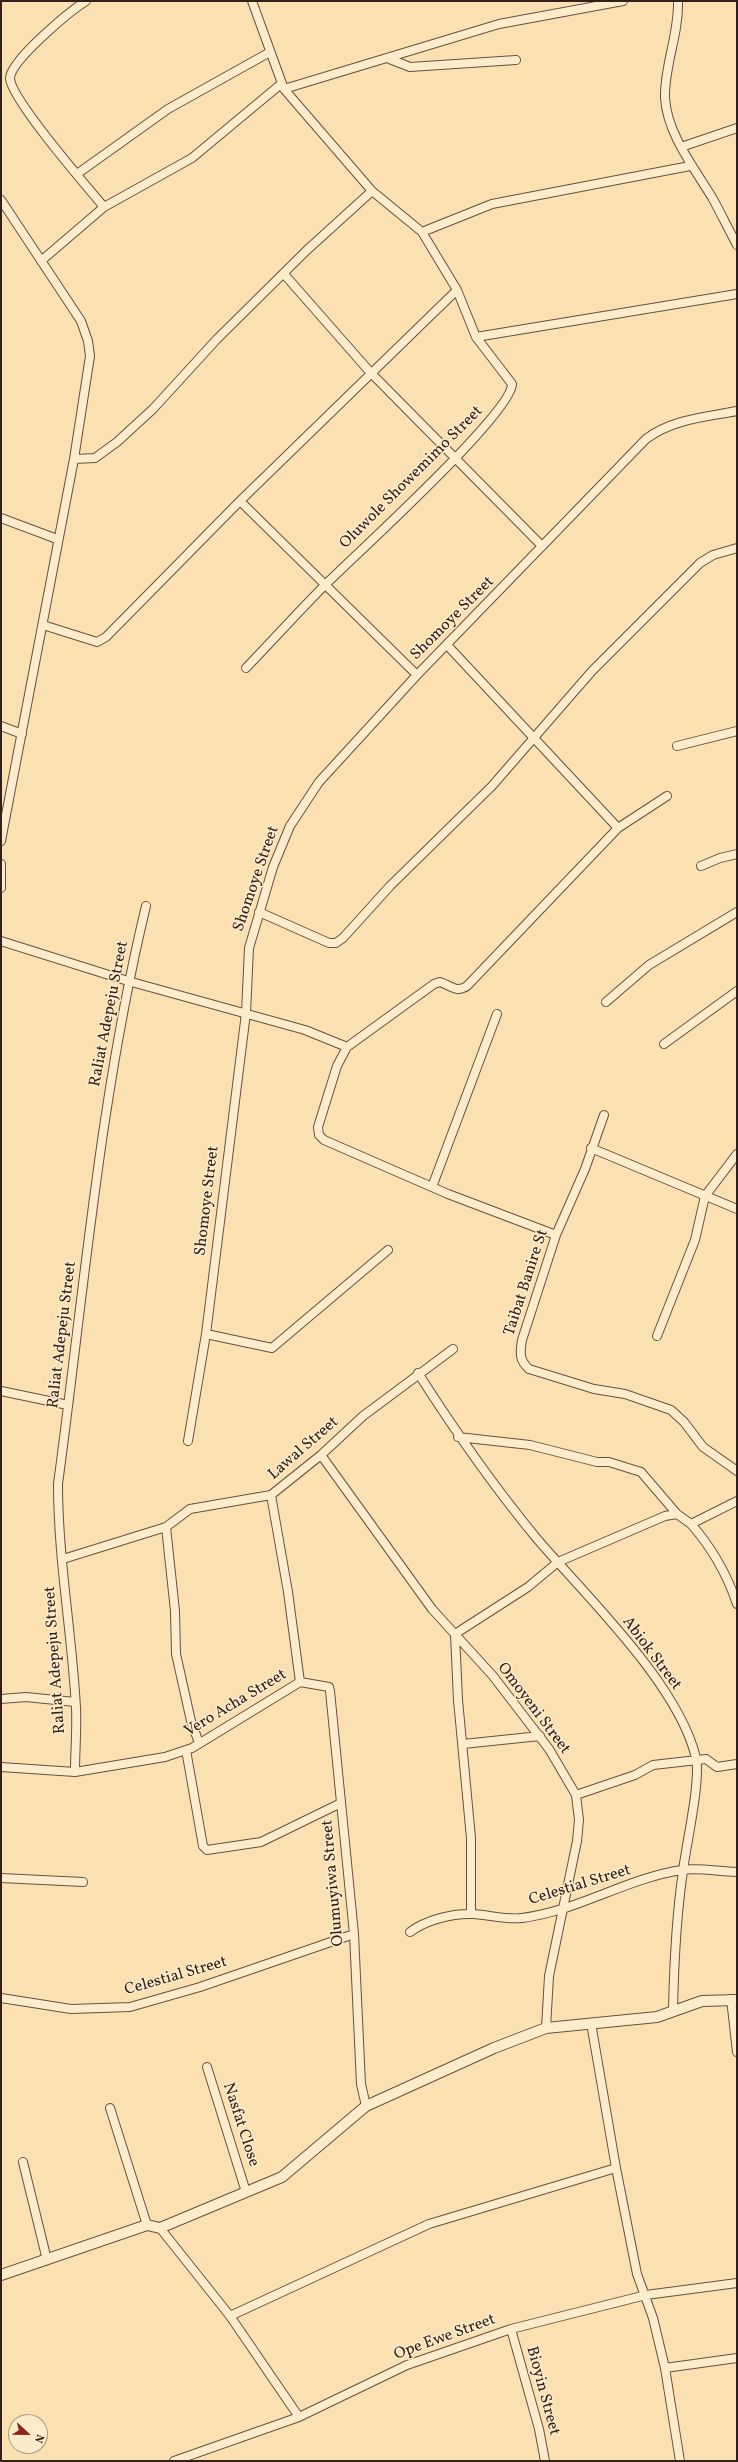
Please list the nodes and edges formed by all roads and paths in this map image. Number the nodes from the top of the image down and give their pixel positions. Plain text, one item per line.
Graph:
1 (86, 1) edge
2 (252, 1) edge
3 (623, 1) edge
4 (678, 1) edge
5 (270, 52) junction
6 (387, 58) junction
7 (516, 60) dead end
8 (282, 86) junction
9 (737, 128) edge
10 (681, 147) junction
11 (690, 166) junction
12 (77, 174) junction
13 (372, 190) junction
14 (1, 200) edge
15 (104, 207) junction
16 (422, 232) junction
17 (737, 245) edge
18 (41, 262) junction
19 (284, 274) junction
20 (457, 290) junction
21 (737, 294) edge
22 (476, 337) junction
23 (370, 372) junction
24 (737, 411) edge
25 (455, 458) junction
26 (74, 459) junction
27 (240, 501) junction
28 (1, 518) edge
29 (58, 539) junction
30 (542, 546) junction
31 (737, 548) edge
32 (325, 585) junction
33 (43, 625) junction
34 (447, 645) junction
35 (246, 668) dead end
36 (417, 675) junction
37 (1, 726) edge
38 (737, 731) edge
39 (22, 734) junction
40 (534, 738) junction
41 (677, 746) dead end
42 (667, 796) dead end
43 (618, 828) junction
44 (1, 841) edge
45 (737, 854) edge
46 (1, 864) edge
47 (701, 866) dead end
48 (1, 888) edge
49 (146, 906) dead end
50 (259, 912) junction
51 (737, 912) edge
52 (1, 941) edge
53 (128, 982) junction
54 (737, 991) edge
55 (606, 1002) dead end
56 (246, 1014) junction
57 (497, 1014) dead end
58 (664, 1044) dead end
59 (347, 1047) junction
60 (604, 1115) dead end
61 (591, 1148) junction
62 (737, 1154) edge
63 (432, 1187) junction
64 (706, 1196) junction
65 (737, 1209) edge
66 (556, 1235) junction
67 (388, 1250) dead end
68 (206, 1334) junction
69 (657, 1336) dead end
70 (453, 1349) dead end
71 (418, 1373) junction
72 (1, 1391) edge
73 (68, 1405) junction
74 (458, 1437) junction
75 (188, 1441) dead end
76 (321, 1455) junction
77 (737, 1471) edge
78 (271, 1495) junction
79 (737, 1501) edge
80 (677, 1514) junction
81 (691, 1524) junction
82 (166, 1527) junction
83 (63, 1558) junction
84 (558, 1562) junction
85 (737, 1604) edge
86 (454, 1634) junction
87 (300, 1682) junction
88 (1, 1699) edge
89 (75, 1702) junction
90 (540, 1736) junction
91 (199, 1743) junction
92 (463, 1744) junction
93 (186, 1750) junction
94 (696, 1760) junction
95 (737, 1764) edge
96 (1, 1767) edge
97 (75, 1772) junction
98 (576, 1795) junction
99 (340, 1803) junction
100 (683, 1870) junction
101 (737, 1872) edge
102 (1, 1878) edge
103 (83, 1882) dead end
104 (561, 1910) junction
105 (471, 1914) junction
106 (410, 1932) dead end
107 (354, 1934) junction
108 (1, 1998) edge
109 (734, 2000) edge
110 (673, 2010) junction
111 (591, 2023) junction
112 (546, 2028) junction
113 (737, 2052) edge
114 (207, 2067) dead end
115 (366, 2106) junction
116 (110, 2108) dead end
117 (23, 2162) dead end
118 (616, 2168) junction
119 (246, 2192) junction
120 (147, 2225) junction
121 (160, 2228) junction
122 (47, 2260) junction
123 (1, 2275) edge
124 (737, 2283) edge
125 (646, 2295) junction
126 (230, 2316) junction
127 (511, 2329) junction
128 (737, 2358) edge
129 (665, 2368) junction
130 (298, 2416) junction
131 (174, 2461) edge
132 (545, 2461) edge
133 (680, 2461) edge

1 - 12 street
2 - 5 street, Oluwole Showemimo Street
3 - 6 street
4 - 10 street
5 - 8 street, Oluwole Showemimo Street
5 - 12 street
6 - 7 street
6 - 8 street
8 - 13 street, Oluwole Showemimo Street
8 - 15 street
9 - 10 street
10 - 11 street
11 - 16 street
11 - 17 street
12 - 15 street
13 - 16 street, Oluwole Showemimo Street
13 - 19 street
14 - 18 street
15 - 18 street
16 - 20 street, Oluwole Showemimo Street
18 - 26 street
19 - 23 street
19 - 26 street
20 - 22 street, Oluwole Showemimo Street
20 - 23 street
21 - 22 street
22 - 25 street, Oluwole Showemimo Street
23 - 25 street
23 - 27 street
24 - 30 street, Shomoye Street
25 - 30 street
25 - 32 street, Oluwole Showemimo Street
26 - 29 street
27 - 32 street
27 - 33 street
28 - 29 street
29 - 33 street
30 - 34 street, Shomoye Street
31 - 40 street
32 - 35 street, Oluwole Showemimo Street
32 - 36 street
33 - 39 street
34 - 36 street, Shomoye Street
34 - 40 street
36 - 50 street, Shomoye Street
37 - 39 street
38 - 41 street
39 - 44 street
40 - 43 street
40 - 50 street
42 - 43 street
43 - 59 street
45 - 47 street
46 - 48 street
49 - 53 street, Raliat Adepeju Street
50 - 56 street, Shomoye Street
51 - 55 street
52 - 53 street
53 - 56 street
53 - 73 street, Raliat Adepeju Street
54 - 58 street
56 - 59 street
56 - 68 street, Shomoye Street
57 - 63 street
59 - 63 street
60 - 61 street, Taibat Banire St
61 - 64 street
61 - 66 street, Taibat Banire St
62 - 64 street
63 - 66 street
64 - 65 street
64 - 69 street
66 - 77 street, Taibat Banire St
67 - 68 street
68 - 75 street, Shomoye Street
70 - 71 street, Lawal Street
71 - 74 street, Abiok Street
71 - 76 street, Lawal Street
72 - 73 street
73 - 83 street, Raliat Adepeju Street
74 - 80 street
74 - 84 street, Abiok Street
76 - 78 street, Lawal Street
76 - 86 street, Omoyeni Street
78 - 82 street, Lawal Street
78 - 87 street, Vero Acha Street
79 - 81 street
80 - 81 street
80 - 84 street
81 - 85 street
82 - 83 street, Lawal Street
82 - 91 street
83 - 89 street, Raliat Adepeju Street
84 - 86 street
84 - 94 street, Abiok Street
86 - 90 street, Omoyeni Street
86 - 92 street
87 - 91 street, Vero Acha Street
87 - 99 street, Olumuyiwa Street
88 - 89 street
89 - 97 street, Raliat Adepeju Street
90 - 92 street
90 - 98 street, Omoyeni Street
91 - 93 street, Vero Acha Street
92 - 105 street
93 - 97 street, Vero Acha Street
93 - 99 street
94 - 95 street
94 - 98 street
94 - 100 street, Abiok Street
96 - 97 street, Vero Acha Street
98 - 104 street, Omoyeni Street
99 - 107 street, Olumuyiwa Street
100 - 101 street, Celestial Street
100 - 104 street, Celestial Street
100 - 110 street, Abiok Street
102 - 103 street
104 - 105 street, Celestial Street
104 - 112 street, Omoyeni Street
105 - 106 street, Celestial Street
107 - 108 street, Celestial Street
107 - 115 street, Olumuyiwa Street
109 - 110 street
109 - 113 street
110 - 111 street
111 - 112 street
111 - 118 street
112 - 115 street
114 - 119 street, Nasfat Close
115 - 119 street
116 - 120 street
117 - 122 street
118 - 125 street
118 - 126 street
119 - 121 street
120 - 121 street
120 - 122 street
121 - 126 street
122 - 123 street
124 - 125 street, Ope Ewe Street
125 - 127 street, Ope Ewe Street
125 - 129 street
126 - 130 street
127 - 130 street, Ope Ewe Street
127 - 132 street, Bioyin Street
128 - 129 street
129 - 133 street
130 - 131 street, Ope Ewe Street

